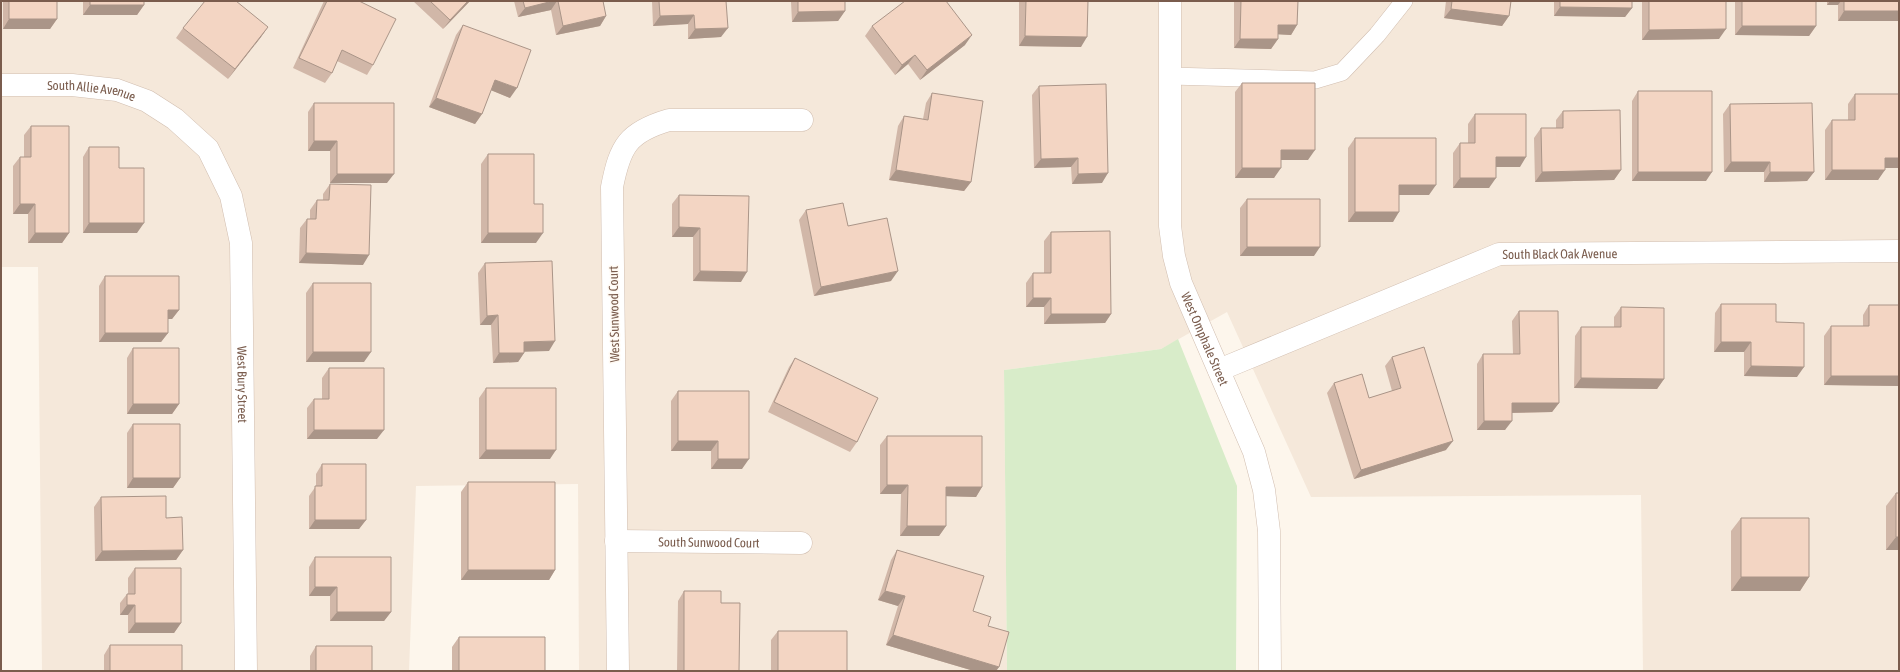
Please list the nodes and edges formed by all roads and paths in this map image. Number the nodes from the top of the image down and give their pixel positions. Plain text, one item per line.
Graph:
1 (1170, 1) edge
2 (1404, 1) edge
3 (1170, 76) junction
4 (1, 85) edge
5 (175, 119) joint
6 (802, 120) dead end
7 (1899, 251) edge
8 (1219, 370) junction
9 (616, 541) junction
10 (801, 543) dead end
11 (246, 671) edge
12 (618, 671) edge
13 (1270, 671) edge

1 - 3 street, West Omphale Street
2 - 3 lane
3 - 8 street, West Omphale Street
4 - 5 street, South Allie Avenue
5 - 11 street, West Bury Street
6 - 9 street, West Sunwood Court
7 - 8 street, South Black Oak Avenue
8 - 13 street, West Omphale Street
9 - 10 street, South Sunwood Court
9 - 12 street, West Sunwood Court

